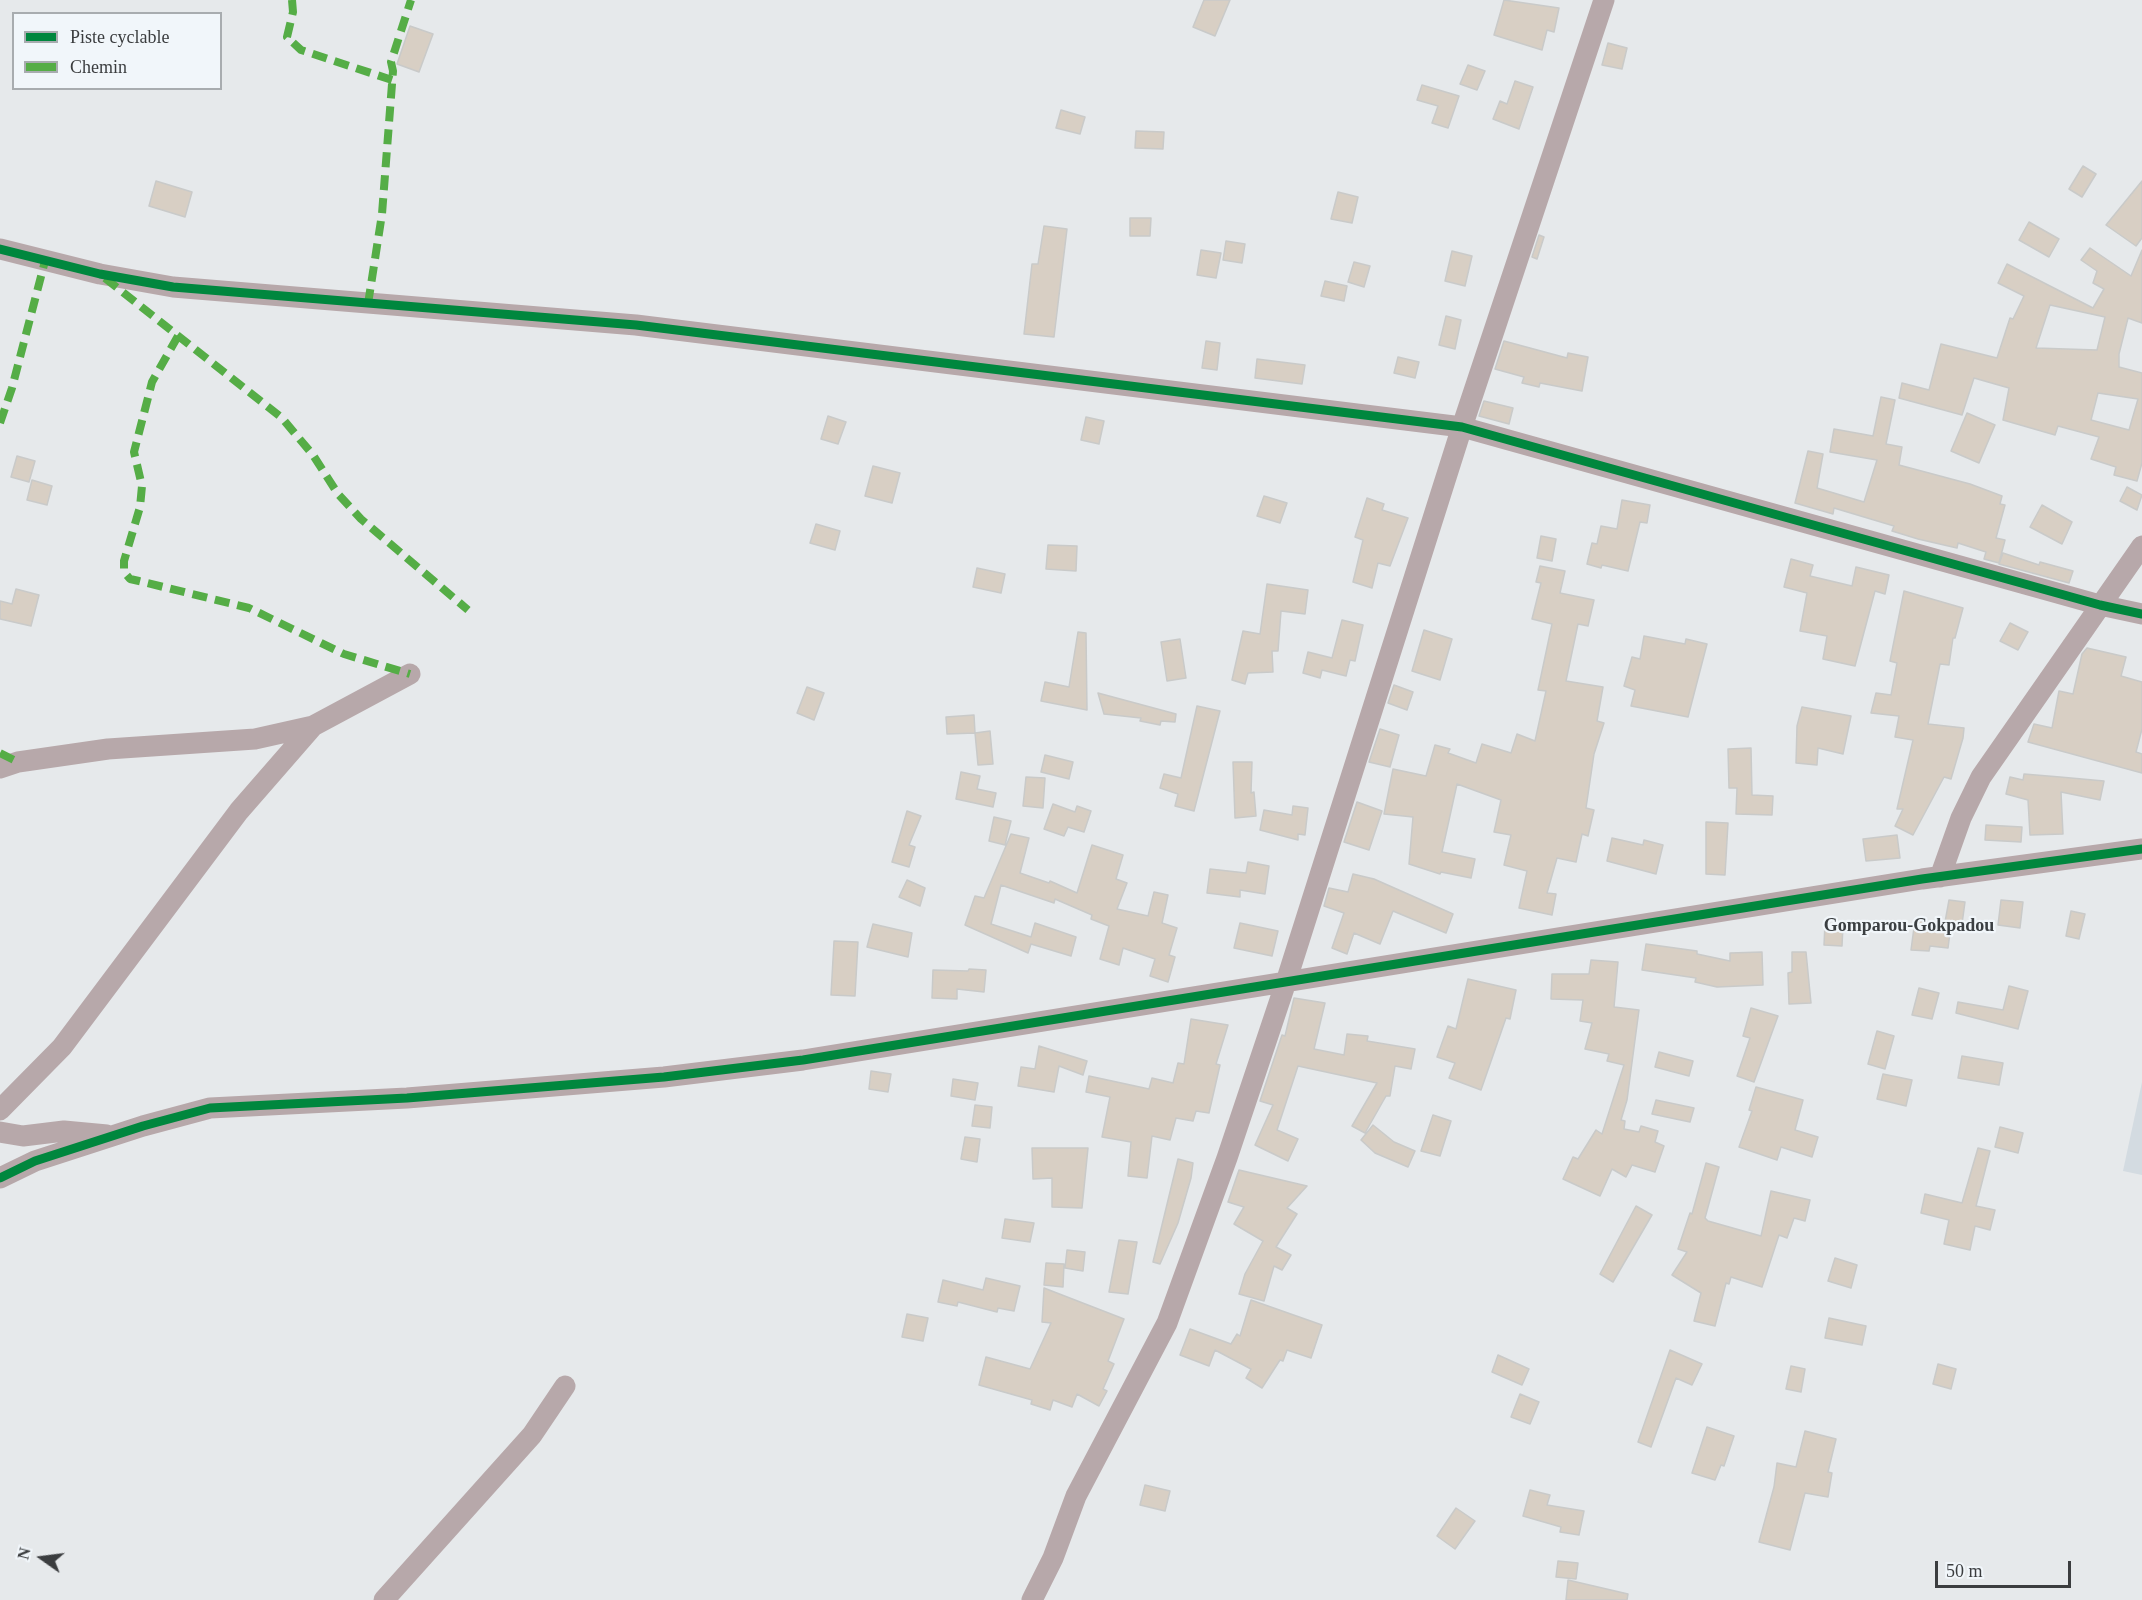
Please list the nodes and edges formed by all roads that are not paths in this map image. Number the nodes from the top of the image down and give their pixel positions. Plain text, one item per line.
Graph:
1 (1604, 0) edge
2 (0, 249) edge
3 (1462, 427) junction
4 (2142, 546) edge
5 (2100, 605) junction
6 (2142, 614) edge
7 (410, 674) dead end
8 (314, 726) junction
9 (0, 768) edge
10 (2142, 849) edge
11 (1940, 877) junction
12 (1286, 982) junction
13 (0, 1110) edge
14 (0, 1132) edge
15 (113, 1136) junction
16 (0, 1178) edge
17 (565, 1386) dead end
18 (1033, 1599) edge
19 (384, 1600) edge

1 - 3 street
2 - 3 street
3 - 5 street
3 - 12 street
4 - 5 street
5 - 6 street
5 - 11 street
7 - 8 street
8 - 9 street
8 - 13 street
10 - 11 street
11 - 12 street
12 - 15 street
12 - 18 street
14 - 15 street
15 - 16 street
17 - 19 street

